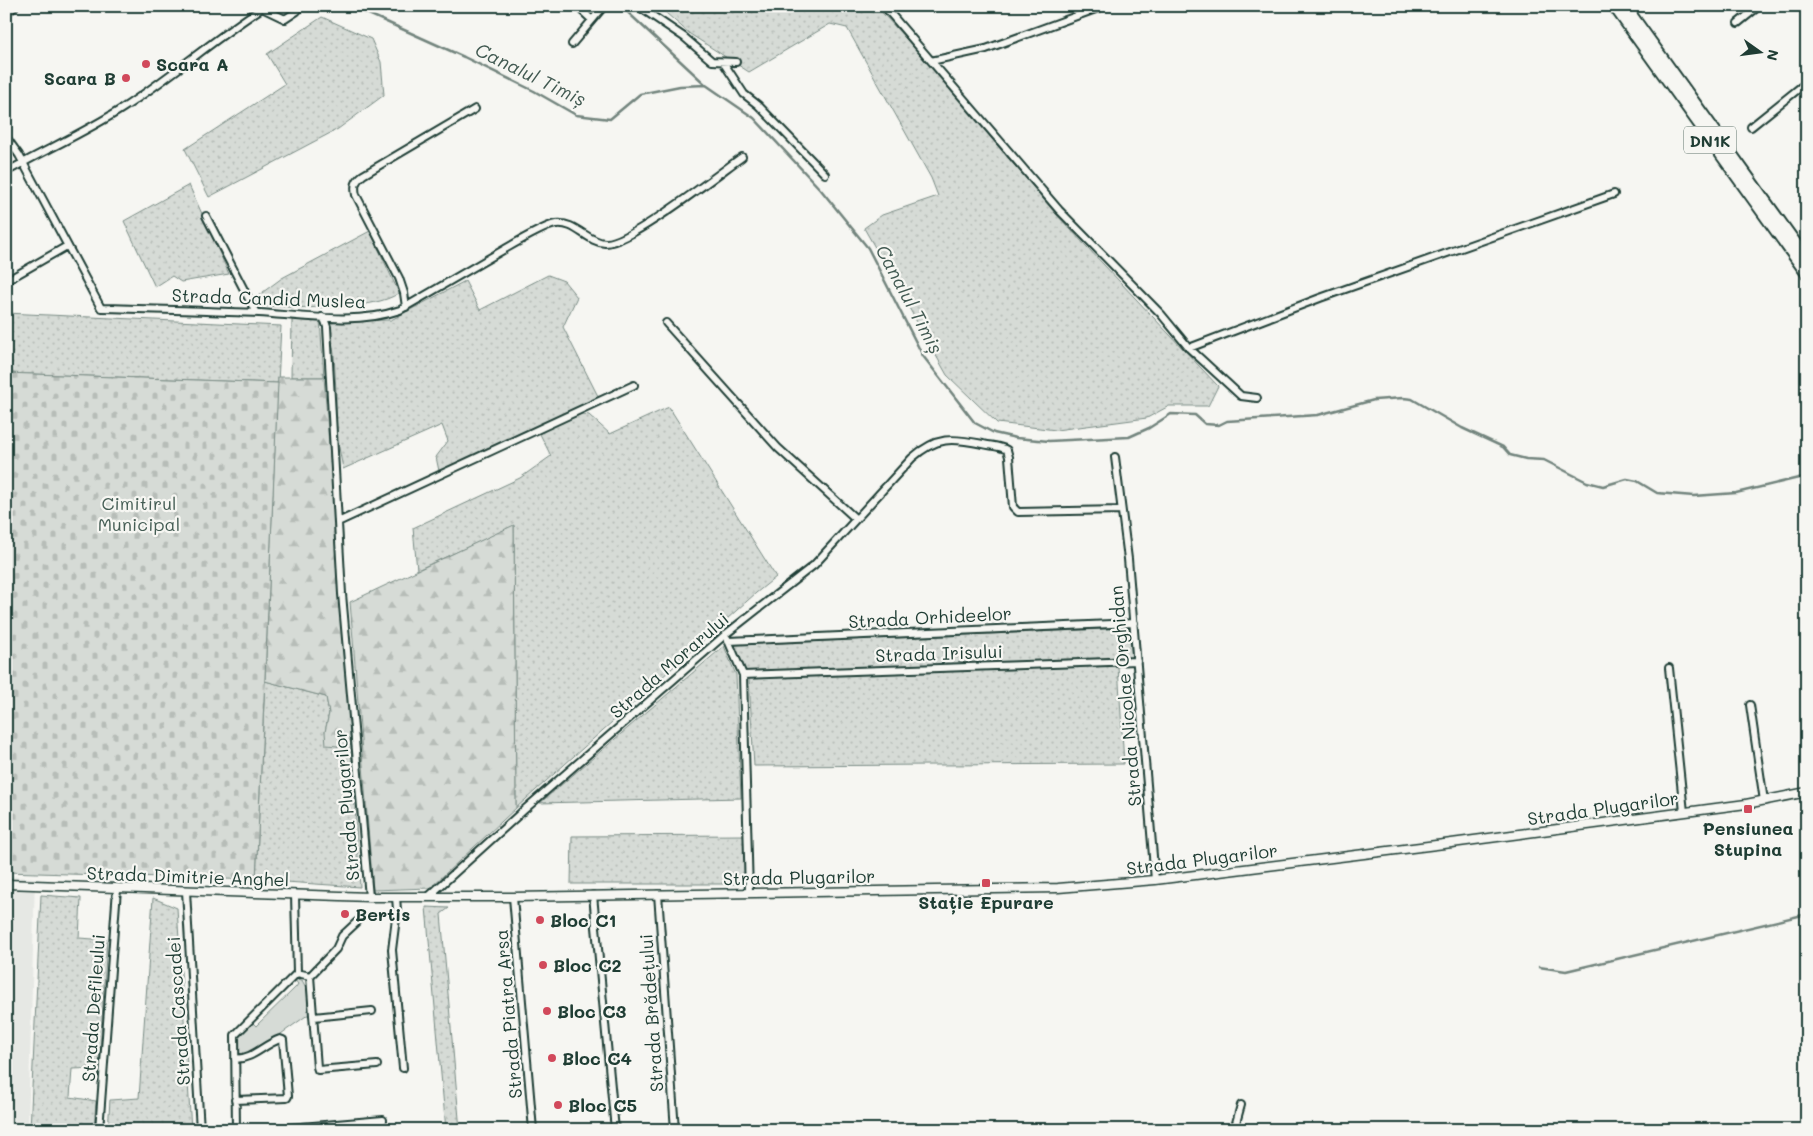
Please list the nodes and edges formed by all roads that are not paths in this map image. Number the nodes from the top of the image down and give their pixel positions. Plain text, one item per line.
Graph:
1 (14, 6) edge
2 (577, 6) edge
3 (604, 6) edge
4 (638, 6) edge
5 (884, 6) edge
6 (1104, 6) edge
7 (1614, 6) edge
8 (1625, 6) edge
9 (1759, 6) edge
10 (297, 11) dead end
11 (6, 12) edge
12 (592, 20) junction
13 (1738, 23) dead end
14 (572, 44) dead end
15 (931, 60) junction
16 (723, 62) junction
17 (736, 62) dead end
18 (1807, 82) edge
19 (475, 109) dead end
20 (1751, 127) dead end
21 (6, 136) edge
22 (742, 157) dead end
23 (22, 163) junction
24 (6, 172) edge
25 (826, 174) dead end
26 (1614, 194) dead end
27 (206, 216) dead end
28 (67, 246) junction
29 (1807, 259) edge
30 (1807, 274) edge
31 (6, 281) edge
32 (406, 306) junction
33 (256, 313) junction
34 (322, 317) junction
35 (666, 323) dead end
36 (1189, 348) junction
37 (634, 385) dead end
38 (1258, 398) dead end
39 (1115, 457) dead end
40 (1121, 510) junction
41 (856, 519) junction
42 (338, 522) junction
43 (1134, 622) junction
44 (726, 634) junction
45 (728, 642) junction
46 (1137, 661) junction
47 (1670, 668) dead end
48 (743, 675) junction
49 (1750, 705) dead end
50 (1807, 792) edge
51 (1764, 801) junction
52 (1684, 812) junction
53 (1155, 880) junction
54 (6, 884) edge
55 (117, 889) junction
56 (186, 891) junction
57 (750, 893) junction
58 (593, 894) junction
59 (658, 894) junction
60 (294, 895) junction
61 (369, 897) junction
62 (396, 897) junction
63 (428, 897) junction
64 (513, 897) junction
65 (357, 922) dead end
66 (297, 973) junction
67 (310, 976) junction
68 (372, 1011) dead end
69 (314, 1017) junction
70 (235, 1059) junction
71 (377, 1065) dead end
72 (403, 1068) dead end
73 (235, 1100) junction
74 (1241, 1105) dead end
75 (383, 1120) dead end
76 (353, 1126) edge
77 (99, 1130) edge
78 (200, 1130) edge
79 (236, 1130) edge
80 (266, 1130) edge
81 (533, 1130) edge
82 (615, 1130) edge
83 (675, 1130) edge
84 (1234, 1130) edge

1 - 11 main road
2 - 12 street
3 - 12 street
4 - 16 street
5 - 15 street
6 - 15 street
7 - 30 highway, DN1K
8 - 29 highway, DN1K
9 - 13 street
10 - 23 street
12 - 14 street
15 - 36 street
16 - 17 street
16 - 25 street
18 - 20 street
19 - 32 street
21 - 23 street
22 - 32 street, Strada Candid Muslea
23 - 24 street
23 - 28 street
26 - 36 street
27 - 33 street
28 - 31 street
28 - 33 street, Strada Candid Muslea
32 - 34 street, Strada Candid Muslea
33 - 34 street, Strada Candid Muslea
34 - 42 street, Strada Plugarilor
35 - 41 street
36 - 38 street
37 - 42 street
39 - 40 street, Strada Nicolae Orghidan
40 - 41 street, Strada Morarului
40 - 43 street, Strada Nicolae Orghidan
41 - 44 street, Strada Morarului
42 - 61 street, Strada Plugarilor
43 - 45 street, Strada Orhideelor
43 - 46 street, Strada Nicolae Orghidan
44 - 45 street
44 - 63 street, Strada Morarului
45 - 48 street
46 - 48 street, Strada Irisului
46 - 53 street, Strada Nicolae Orghidan
47 - 52 street
48 - 57 street
49 - 51 street
50 - 51 street, Strada Plugarilor
51 - 52 street, Strada Plugarilor
52 - 53 street, Strada Plugarilor
53 - 57 street, Strada Plugarilor
54 - 55 street, Strada Dimitrie Anghel
55 - 56 street, Strada Dimitrie Anghel
55 - 77 street, Strada Defileului
56 - 60 street, Strada Dimitrie Anghel
56 - 78 street, Strada Cascadei
57 - 59 street, Strada Plugarilor
58 - 59 street, Strada Plugarilor
58 - 64 street, Strada Plugarilor
58 - 82 street
59 - 83 street, Strada Brădețului
60 - 61 street, Strada Dimitrie Anghel
60 - 66 street
61 - 62 street, Strada Plugarilor
62 - 63 street, Strada Plugarilor
62 - 72 street
63 - 64 street, Strada Plugarilor
64 - 81 street, Strada Piatra Arsa
65 - 67 street
66 - 67 street
66 - 70 street
67 - 69 street
68 - 69 street
69 - 71 street
70 - 73 street
70 - 73 street
73 - 79 street
74 - 84 street
75 - 76 street
76 - 80 street

